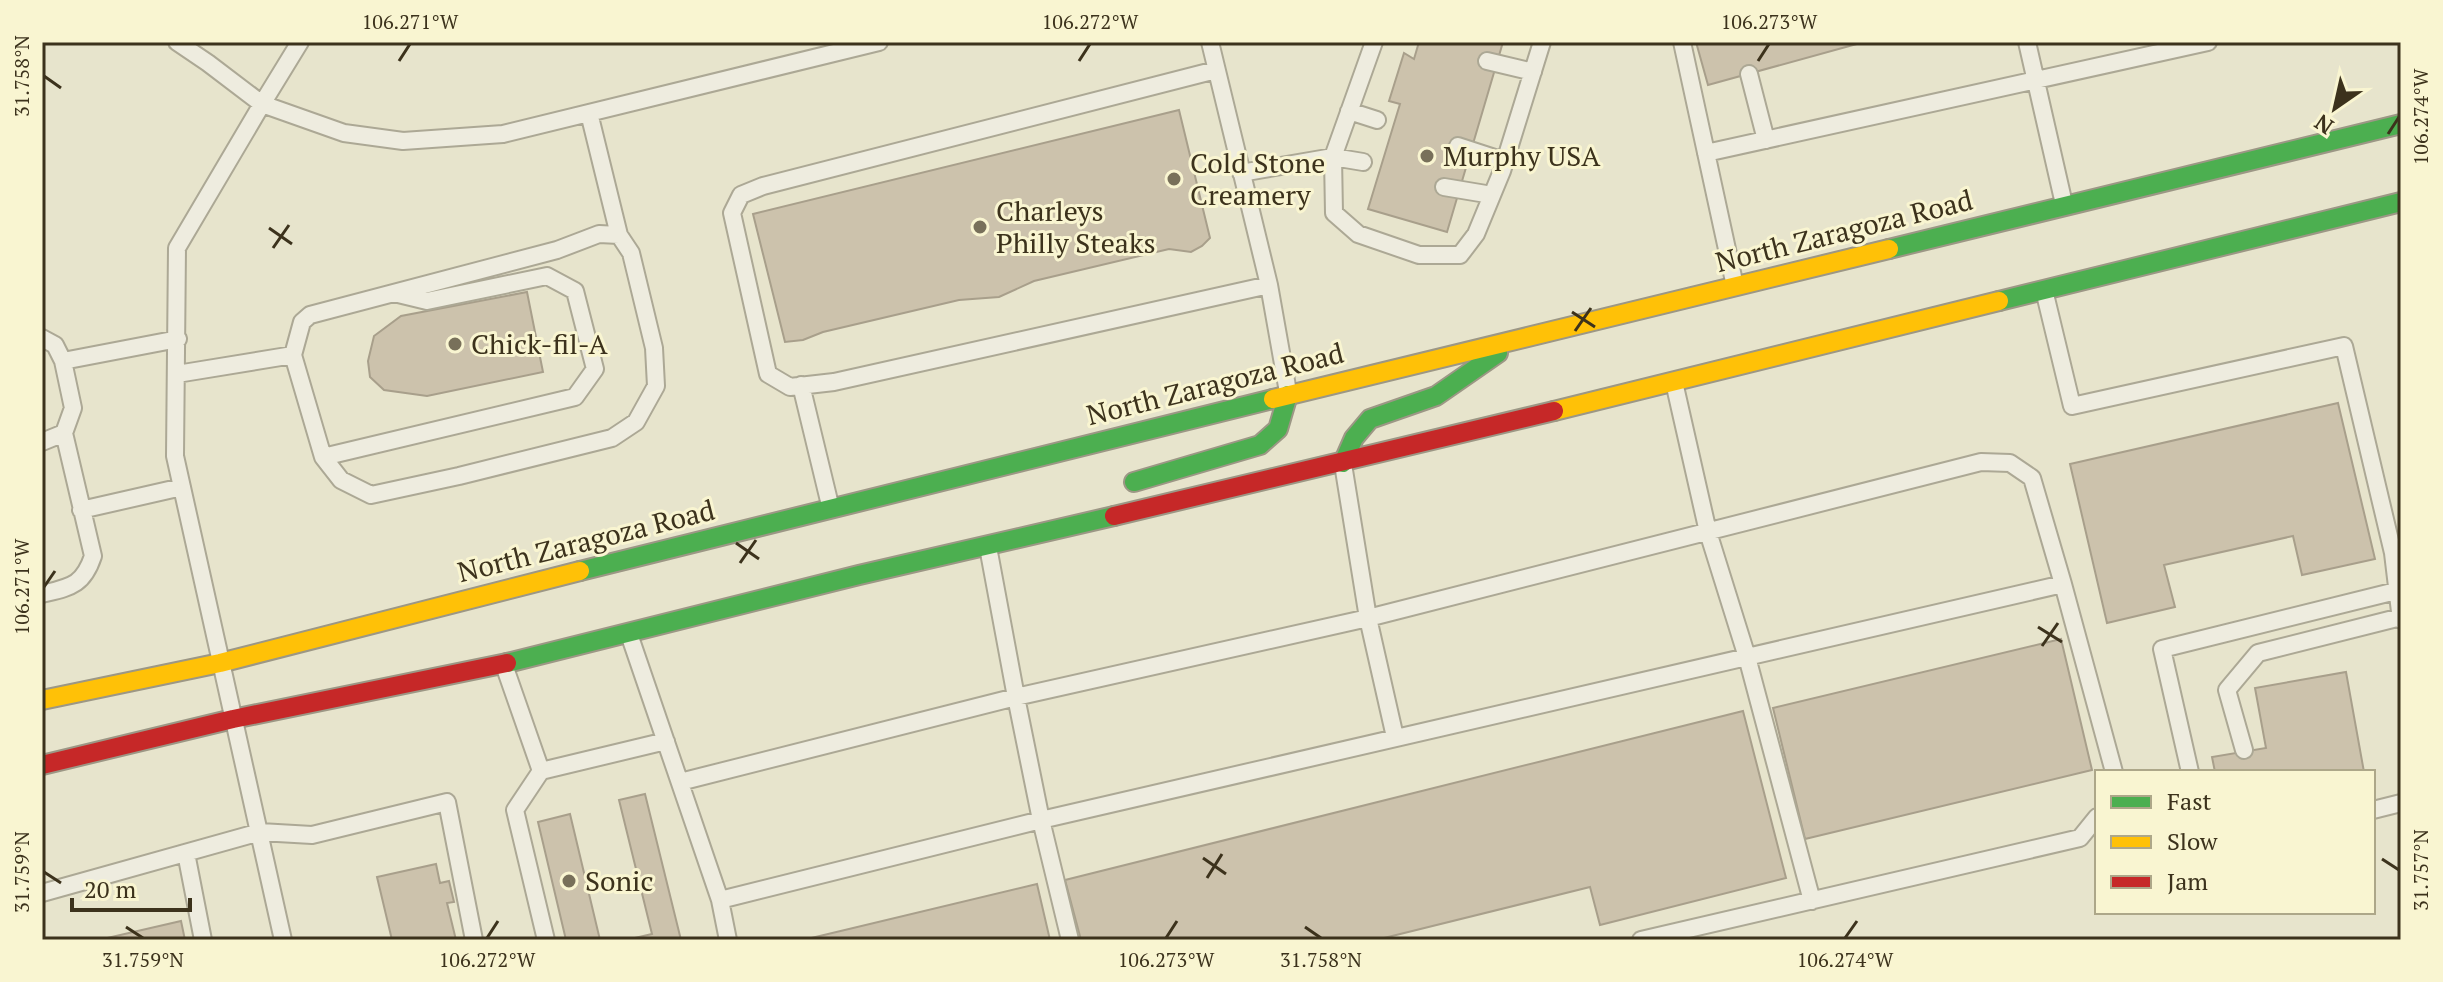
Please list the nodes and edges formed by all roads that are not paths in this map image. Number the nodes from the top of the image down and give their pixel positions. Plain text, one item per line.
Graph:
1 (177, 42) edge
2 (300, 42) edge
3 (879, 42) edge
4 (1210, 42) edge
5 (1374, 42) edge
6 (1542, 42) edge
7 (1682, 42) edge
8 (2027, 42) edge
9 (2208, 42) edge
10 (2151, 48) edge
11 (1487, 61) dead end
12 (1216, 70) junction
13 (1533, 72) junction
14 (1749, 74) dead end
15 (2036, 80) junction
16 (262, 104) junction
17 (1349, 111) junction
18 (589, 113) junction
19 (1377, 120) dead end
20 (2401, 124) edge
21 (1766, 140) junction
22 (1458, 146) dead end
23 (1706, 153) junction
24 (1333, 157) junction
25 (1504, 161) junction
26 (1363, 162) dead end
27 (1241, 173) junction
28 (1444, 187) dead end
29 (1492, 195) junction
30 (2401, 202) edge
31 (2064, 206) junction
32 (619, 235) junction
33 (1269, 285) junction
34 (1735, 286) junction
35 (2043, 290) junction
36 (392, 292) junction
37 (42, 338) edge
38 (178, 339) junction
39 (1518, 339) junction
40 (293, 355) junction
41 (63, 361) junction
42 (177, 374) junction
43 (1673, 380) junction
44 (801, 385) junction
45 (1288, 395) junction
46 (64, 433) junction
47 (42, 442) edge
48 (323, 457) junction
49 (1343, 463) junction
50 (1122, 486) dead end
51 (182, 487) junction
52 (1097, 499) dead end
53 (830, 507) junction
54 (81, 510) junction
55 (1067, 527) junction
56 (1708, 532) junction
57 (988, 545) junction
58 (2397, 552) edge
59 (2063, 584) junction
60 (2396, 591) junction
61 (42, 594) edge
62 (1368, 618) junction
63 (2401, 619) edge
64 (629, 632) junction
65 (1747, 657) junction
66 (220, 663) junction
67 (503, 664) junction
68 (1016, 697) junction
69 (42, 700) edge
70 (233, 719) junction
71 (1395, 737) junction
72 (666, 741) junction
73 (2244, 750) dead end
74 (42, 765) edge
75 (2113, 770) edge
76 (2190, 770) edge
77 (541, 771) junction
78 (680, 782) junction
79 (2401, 803) edge
80 (2375, 810) edge
81 (2095, 819) edge
82 (1041, 820) junction
83 (260, 832) junction
84 (186, 853) junction
85 (42, 893) edge
86 (720, 900) junction
87 (1812, 901) junction
88 (203, 940) edge
89 (283, 940) edge
90 (474, 940) edge
91 (546, 940) edge
92 (728, 940) edge
93 (1070, 940) edge
94 (1641, 940) edge

1 - 16 lane
2 - 16 lane
3 - 18 lane
4 - 12 lane
5 - 17 lane
6 - 13 lane
7 - 23 lane
8 - 15 lane
9 - 10 lane
10 - 15 lane
11 - 13 lane
12 - 27 lane
12 - 44 lane
13 - 25 lane
14 - 21 lane
15 - 21 lane
15 - 31 lane
16 - 18 lane
16 - 38 lane
17 - 19 lane
17 - 24 lane
18 - 32 lane
20 - 31 main road, North Zaragoza Road
21 - 23 lane
22 - 25 lane
23 - 34 lane
24 - 26 lane
24 - 27 lane
24 - 29 lane
25 - 29 lane
27 - 33 lane
28 - 29 lane
30 - 35 main road
31 - 34 main road, North Zaragoza Road
32 - 36 lane
32 - 48 lane
33 - 44 lane
33 - 45 lane
34 - 39 main road, North Zaragoza Road
35 - 43 main road
35 - 58 lane
36 - 40 lane
36 - 48 lane
37 - 41 lane
38 - 41 lane
38 - 42 lane
39 - 45 main road, North Zaragoza Road
39 - 49 main road
40 - 42 lane
40 - 48 lane
41 - 46 lane
42 - 51 lane
43 - 49 main road
43 - 56 lane
44 - 53 lane
45 - 50 main road
45 - 53 main road, North Zaragoza Road
46 - 47 lane
46 - 54 lane
49 - 55 main road
49 - 62 lane
51 - 54 lane
51 - 66 lane
52 - 55 main road
53 - 66 main road, North Zaragoza Road
54 - 61 lane
55 - 57 main road
56 - 59 lane
56 - 62 lane
56 - 65 lane
57 - 64 main road
57 - 68 lane
58 - 60 lane
59 - 65 lane
59 - 75 lane
60 - 63 lane
60 - 76 lane
62 - 68 lane
62 - 71 lane
63 - 73 lane
64 - 67 main road
64 - 72 lane
65 - 71 lane
65 - 87 lane
66 - 69 main road, North Zaragoza Road
66 - 70 lane
67 - 70 main road
67 - 77 lane
68 - 78 lane
68 - 82 lane
70 - 74 main road
70 - 83 lane
71 - 82 lane
72 - 77 lane
72 - 78 lane
77 - 91 lane
78 - 86 lane
79 - 80 lane
81 - 87 lane
82 - 86 lane
82 - 93 lane
83 - 84 lane
83 - 89 lane
83 - 90 lane
84 - 85 lane
84 - 88 lane
86 - 92 lane
87 - 94 lane

